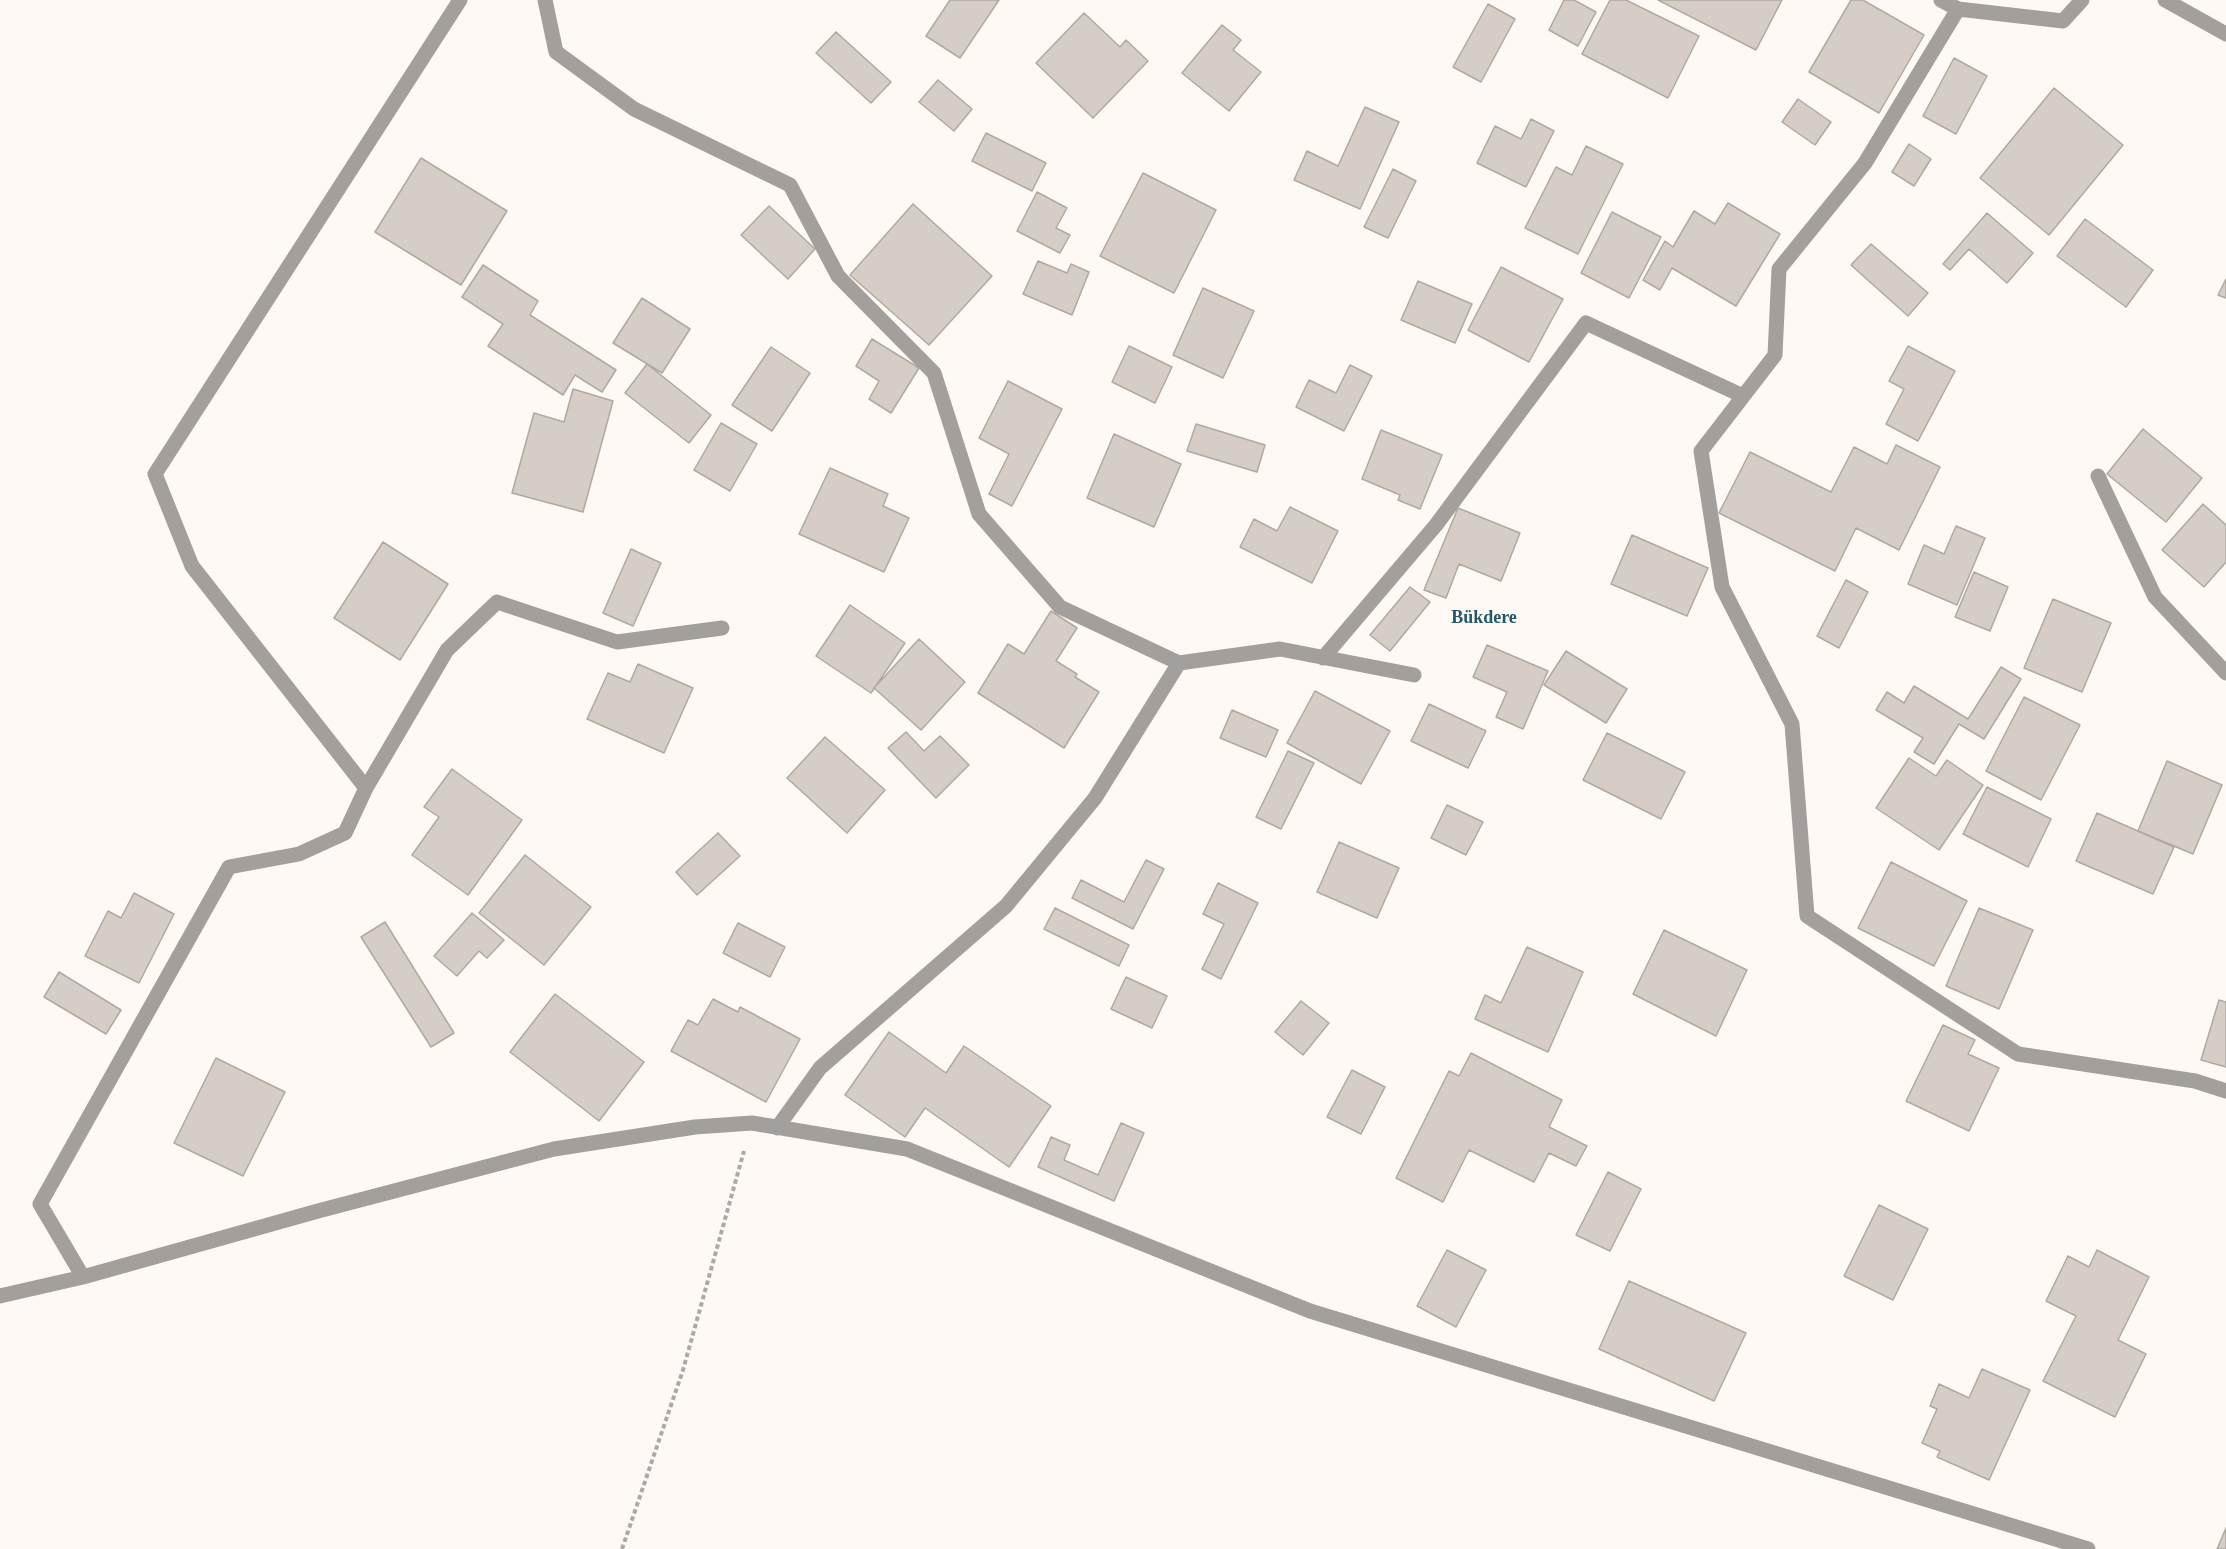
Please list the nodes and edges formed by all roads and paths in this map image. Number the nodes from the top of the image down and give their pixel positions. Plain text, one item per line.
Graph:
1 (460, 0) edge
2 (545, 0) edge
3 (1941, 0) edge
4 (2082, 0) edge
5 (2165, 0) edge
6 (1958, 9) junction
7 (2226, 34) edge
8 (1743, 396) junction
9 (2098, 476) dead end
10 (722, 628) dead end
11 (1323, 658) junction
12 (1179, 663) junction
13 (2226, 673) edge
14 (1414, 675) dead end
15 (366, 788) junction
16 (2226, 1091) edge
17 (752, 1123) junction
18 (777, 1128) junction
19 (83, 1277) junction
20 (0, 1296) edge
21 (622, 1549) edge
22 (2088, 1549) edge

1 - 15 street
2 - 12 street
3 - 6 street
4 - 6 street
5 - 7 street
6 - 8 street
8 - 11 street
8 - 16 street
9 - 13 street
10 - 15 street
11 - 12 street
11 - 14 street
12 - 18 street
15 - 19 street
17 - 18 street
17 - 19 street
17 - 21 path
18 - 22 street
19 - 20 street

